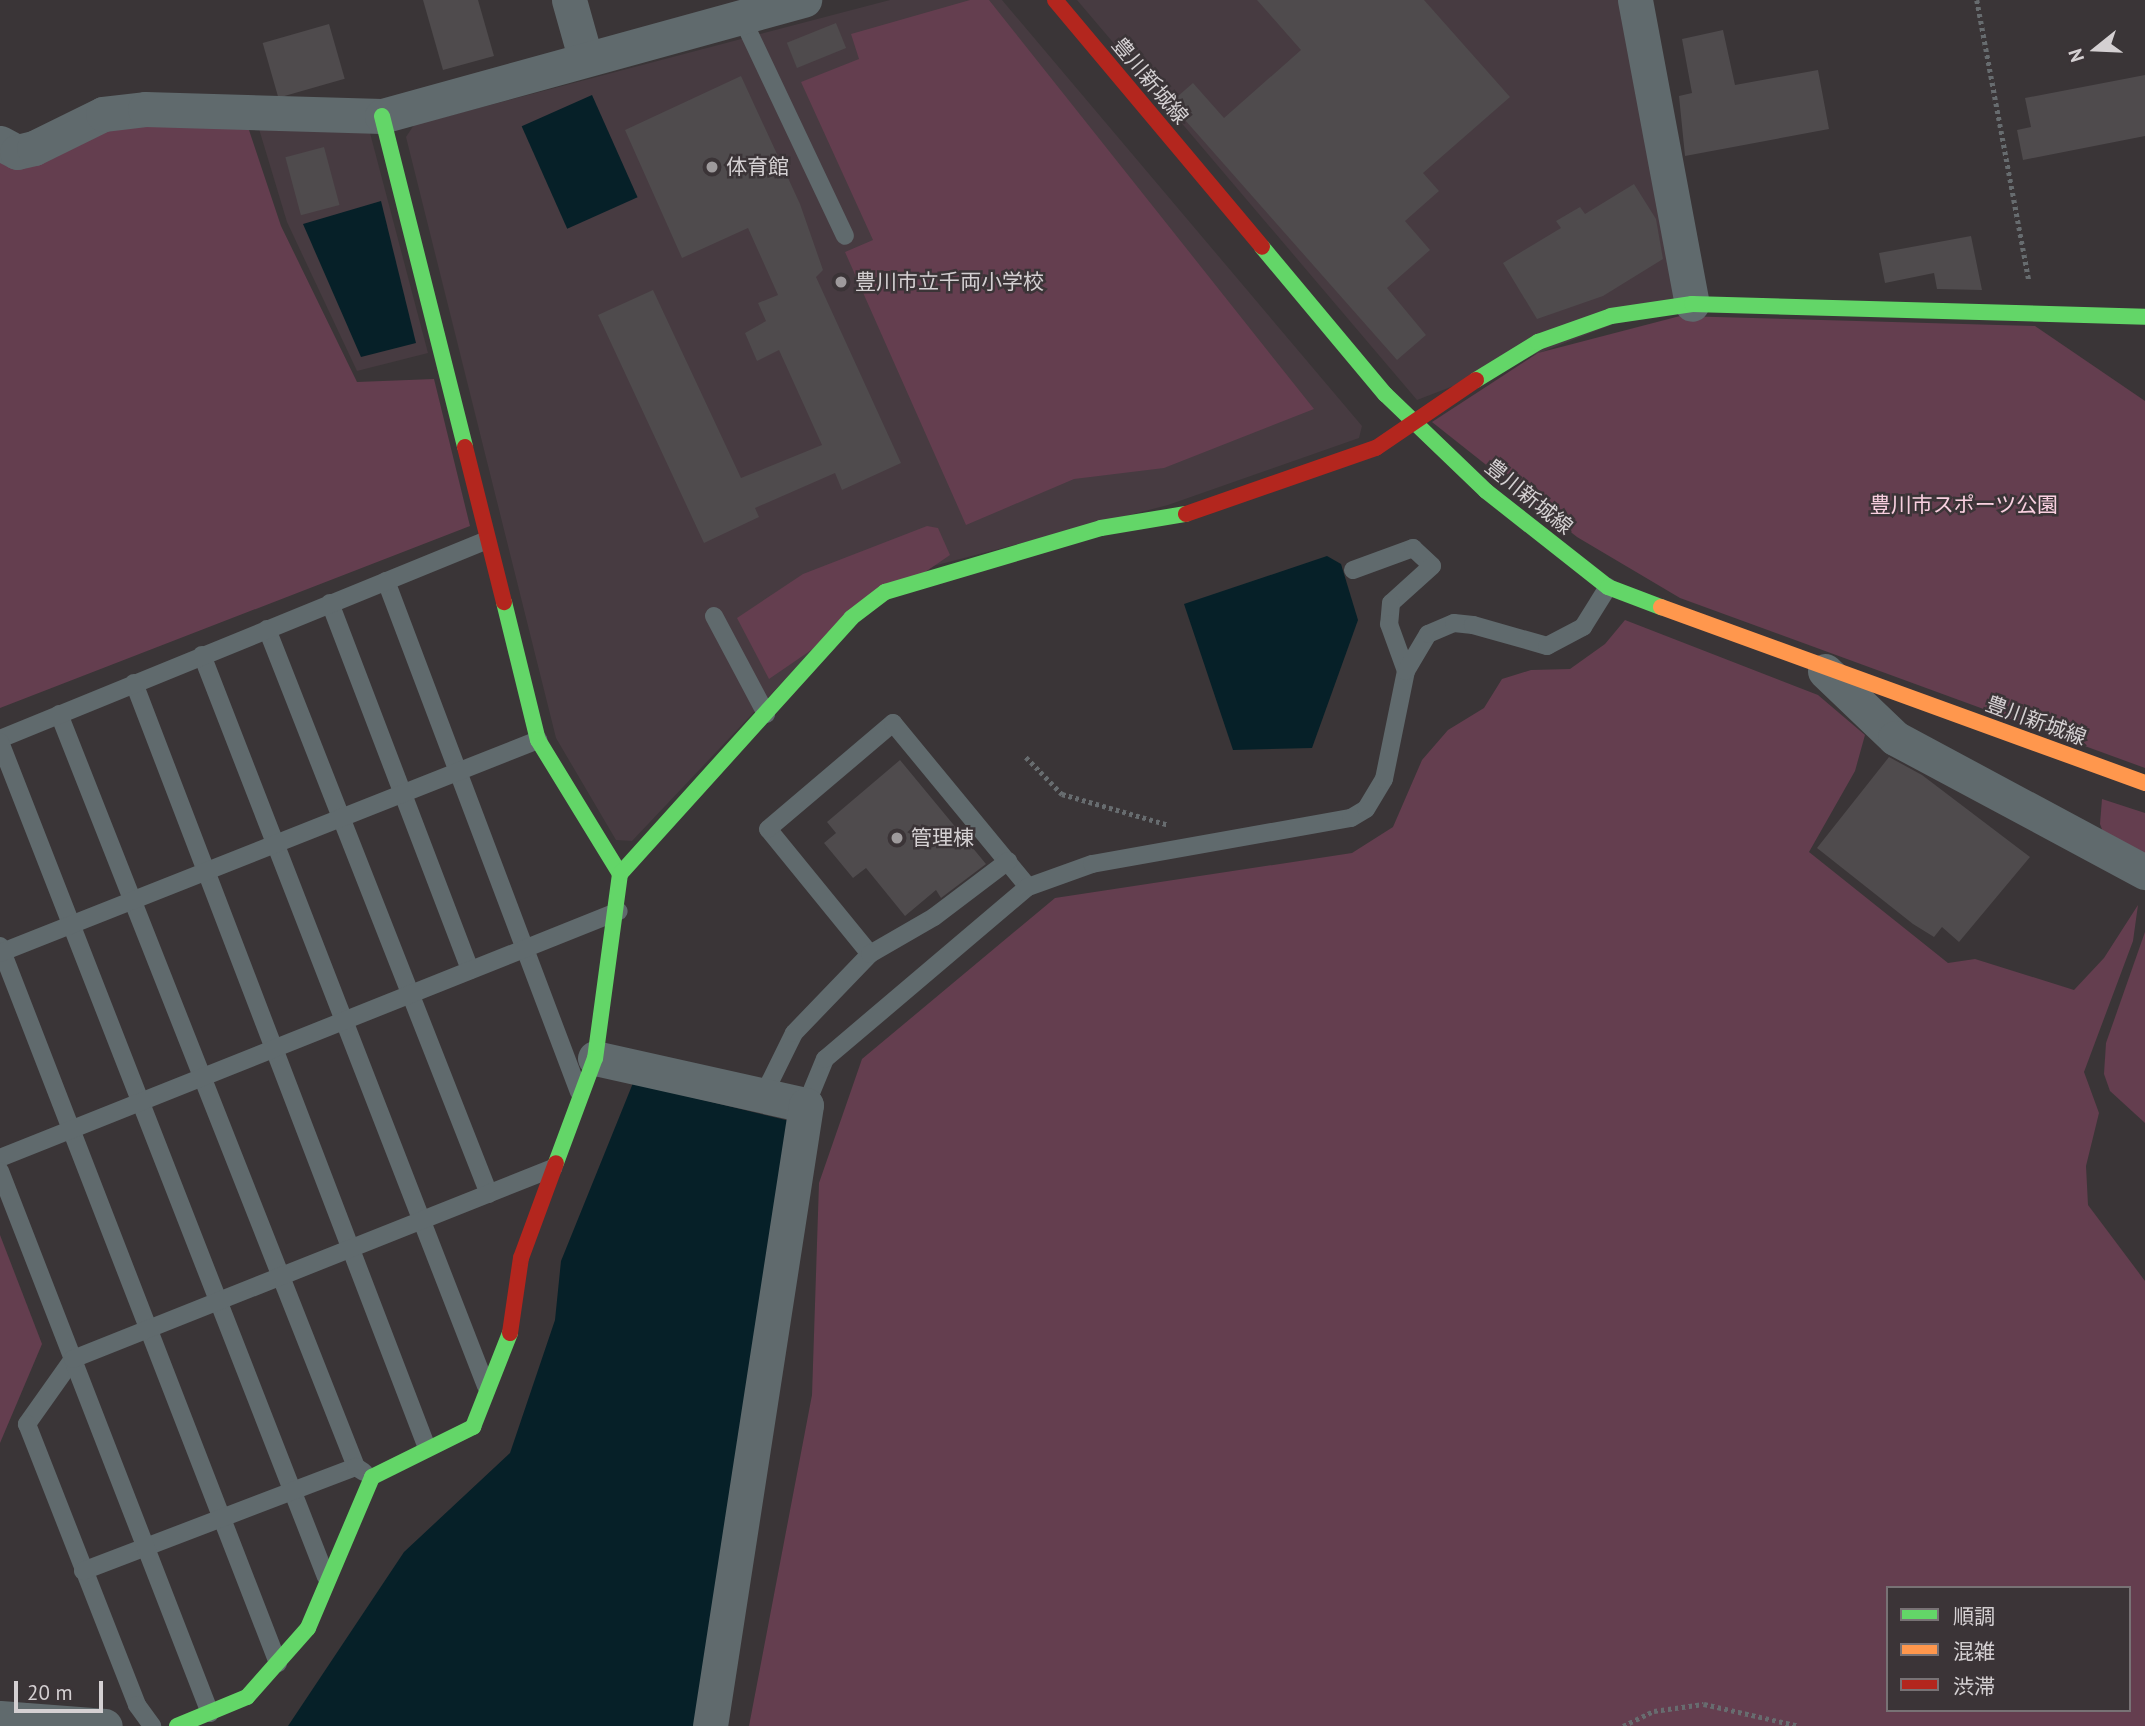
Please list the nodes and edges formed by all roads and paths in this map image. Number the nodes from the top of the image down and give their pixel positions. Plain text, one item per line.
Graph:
1 (569, 0) edge
2 (804, 0) edge
3 (1055, 0) edge
4 (1635, 0) edge
5 (1977, 0) edge
6 (702, 13) edge
7 (741, 16) junction
8 (584, 57) junction
9 (382, 116) junction
10 (0, 143) edge
11 (845, 236) dead end
12 (1692, 304) junction
13 (2035, 315) junction
14 (2145, 317) edge
15 (1411, 420) junction
16 (485, 541) junction
17 (1353, 570) dead end
18 (386, 582) junction
19 (1608, 587) junction
20 (330, 603) junction
21 (714, 616) dead end
22 (267, 629) junction
23 (202, 655) junction
24 (1406, 671) junction
25 (1825, 671) junction
26 (134, 683) junction
27 (59, 714) junction
28 (765, 714) junction
29 (538, 740) junction
30 (0, 741) edge
31 (1026, 757) dead end
32 (458, 772) junction
33 (2145, 783) edge
34 (403, 794) junction
35 (341, 818) junction
36 (1172, 826) dead end
37 (275, 844) junction
38 (1008, 861) junction
39 (206, 872) junction
40 (2145, 872) edge
41 (620, 874) junction
42 (1028, 887) junction
43 (133, 901) junction
44 (619, 911) junction
45 (71, 925) junction
46 (524, 949) junction
47 (1, 950) edge
48 (870, 954) junction
49 (470, 970) junction
50 (411, 994) junction
51 (344, 1021) junction
52 (274, 1049) junction
53 (596, 1058) junction
54 (202, 1077) junction
55 (764, 1096) junction
56 (581, 1098) junction
57 (140, 1102) junction
58 (806, 1105) junction
59 (71, 1130) junction
60 (0, 1158) edge
61 (554, 1168) junction
62 (0, 1171) edge
63 (489, 1194) junction
64 (422, 1220) junction
65 (350, 1249) junction
66 (281, 1276) junction
67 (218, 1301) junction
68 (146, 1330) junction
69 (73, 1359) junction
70 (489, 1393) junction
71 (427, 1448) junction
72 (356, 1467) junction
73 (372, 1476) junction
74 (292, 1491) junction
75 (221, 1518) junction
76 (145, 1547) junction
77 (83, 1571) junction
78 (328, 1583) junction
79 (278, 1663) junction
80 (210, 1713) junction
81 (0, 1718) edge
82 (105, 1726) edge
83 (152, 1726) edge
84 (177, 1726) edge
85 (710, 1726) edge
86 (1623, 1726) edge
87 (1799, 1726) edge

1 - 8 street
2 - 7 street
3 - 15 street, 豊川新城線
4 - 12 street
5 - 13 path
6 - 7 street
6 - 8 street
7 - 11 lane
8 - 9 street
9 - 10 street
9 - 16 street
12 - 13 street
12 - 15 street
13 - 14 street
15 - 19 street, 豊川新城線
15 - 28 street
16 - 18 lane
16 - 29 street
17 - 24 lane
18 - 20 lane
18 - 32 lane
19 - 24 lane
19 - 25 street, 豊川新城線
20 - 22 lane
20 - 34 lane
21 - 28 lane
22 - 23 lane
22 - 35 lane
23 - 26 lane
23 - 37 lane
24 - 42 lane
25 - 33 street, 豊川新城線
25 - 40 street
26 - 27 lane
26 - 39 lane
27 - 30 lane
27 - 43 lane
28 - 41 street
29 - 32 lane
29 - 41 street
30 - 45 lane
31 - 36 path
32 - 34 lane
32 - 46 lane
34 - 35 lane
34 - 49 lane
35 - 37 lane
35 - 50 lane
37 - 39 lane
37 - 51 lane
38 - 42 lane
38 - 48 lane
38 - 48 lane
39 - 43 lane
39 - 52 lane
41 - 44 street
42 - 58 lane
43 - 45 lane
43 - 54 lane
44 - 46 lane
44 - 53 street
45 - 47 lane
45 - 57 lane
46 - 49 lane
46 - 56 lane
47 - 59 lane
48 - 55 lane
49 - 50 lane
50 - 51 lane
50 - 63 lane
51 - 52 lane
51 - 64 lane
52 - 54 lane
52 - 65 lane
53 - 55 street
53 - 56 street
54 - 57 lane
54 - 66 lane
55 - 58 street
56 - 61 street
57 - 59 lane
57 - 67 lane
58 - 85 street
59 - 60 lane
59 - 68 lane
61 - 63 lane
61 - 70 street
62 - 69 lane
63 - 64 lane
64 - 65 lane
64 - 70 lane
65 - 66 lane
65 - 71 lane
66 - 67 lane
66 - 72 lane
67 - 68 lane
67 - 74 lane
68 - 69 lane
68 - 75 lane
69 - 76 lane
69 - 77 lane
70 - 71 street
71 - 73 street
72 - 73 lane
72 - 74 lane
73 - 78 street
74 - 75 lane
74 - 78 lane
75 - 76 lane
75 - 79 lane
76 - 77 lane
76 - 80 lane
77 - 83 lane
78 - 79 street
79 - 80 street
80 - 84 street
81 - 82 street
86 - 87 path

